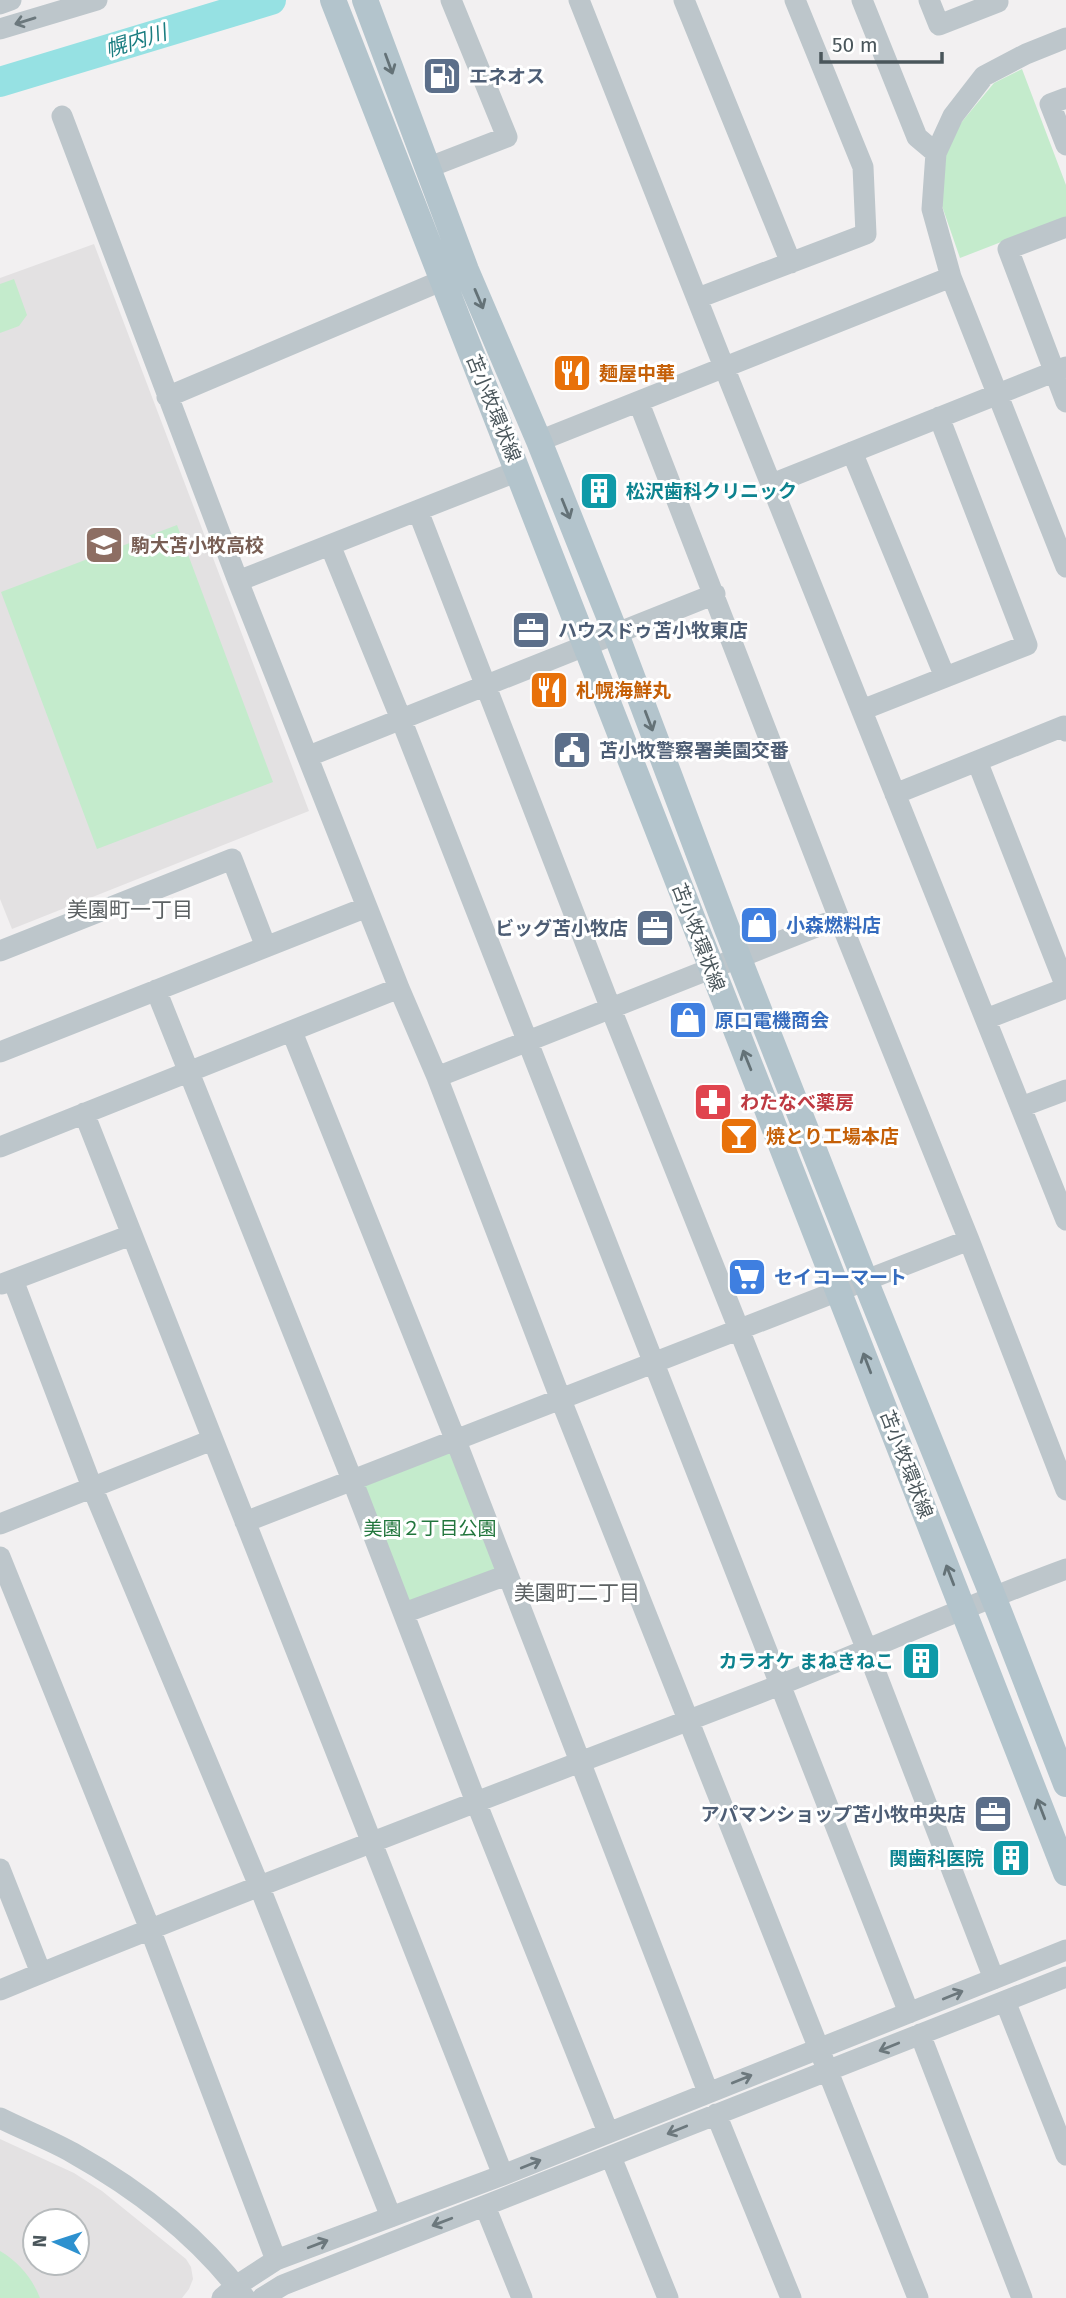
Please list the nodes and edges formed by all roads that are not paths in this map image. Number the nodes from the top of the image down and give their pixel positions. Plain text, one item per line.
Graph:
1 (11, 0) edge
2 (97, 0) edge
3 (365, 0) edge
4 (451, 0) edge
5 (579, 0) edge
6 (684, 0) edge
7 (795, 0) edge
8 (862, 0) edge
9 (929, 0) edge
10 (997, 0) edge
11 (334, 3) edge
12 (0, 4) edge
13 (0, 29) edge
14 (1066, 37) edge
15 (1066, 98) edge
16 (62, 117) dead end
17 (1066, 145) edge
18 (936, 153) junction
19 (427, 168) junction
20 (1066, 227) edge
21 (791, 263) junction
22 (455, 275) junction
23 (951, 277) junction
24 (698, 298) junction
25 (724, 367) junction
26 (1060, 369) edge
27 (998, 394) junction
28 (167, 397) junction
29 (1066, 402) edge
30 (639, 403) junction
31 (939, 417) junction
32 (539, 442) junction
33 (852, 453) junction
34 (518, 471) junction
35 (772, 484) junction
36 (418, 510) junction
37 (330, 545) junction
38 (1066, 567) edge
39 (238, 581) junction
40 (715, 594) junction
41 (616, 634) junction
42 (586, 646) junction
43 (945, 677) junction
44 (486, 685) junction
45 (862, 710) junction
46 (401, 719) junction
47 (1066, 731) edge
48 (309, 756) junction
49 (977, 761) junction
50 (895, 794) junction
51 (367, 907) junction
52 (839, 918) junction
53 (266, 947) junction
54 (0, 951) edge
55 (739, 956) junction
56 (711, 969) junction
57 (399, 988) junction
58 (1066, 988) edge
59 (156, 990) junction
60 (611, 1009) junction
61 (986, 1019) junction
62 (292, 1031) junction
63 (528, 1042) junction
64 (0, 1051) edge
65 (189, 1073) junction
66 (437, 1077) junction
67 (1066, 1090) edge
68 (1021, 1107) junction
69 (84, 1114) junction
70 (0, 1147) edge
71 (1063, 1206) edge
72 (131, 1235) junction
73 (969, 1240) junction
74 (865, 1280) junction
75 (6, 1282) edge
76 (839, 1292) junction
77 (739, 1331) junction
78 (652, 1363) junction
79 (561, 1399) junction
80 (212, 1440) junction
81 (456, 1441) junction
82 (353, 1482) junction
83 (92, 1487) junction
84 (1066, 1490) edge
85 (245, 1522) junction
86 (0, 1524) edge
87 (0, 1557) edge
88 (1066, 1569) edge
89 (507, 1575) junction
90 (993, 1596) junction
91 (963, 1607) junction
92 (404, 1613) junction
93 (867, 1650) junction
94 (782, 1684) junction
95 (689, 1720) junction
96 (580, 1763) junction
97 (1066, 1784) edge
98 (476, 1802) junction
99 (372, 1844) junction
100 (0, 1869) edge
101 (1066, 1873) edge
102 (260, 1888) junction
103 (150, 1929) junction
104 (1066, 1950) edge
105 (41, 1973) junction
106 (1066, 1977) edge
107 (995, 1979) junction
108 (0, 1990) edge
109 (1005, 2001) junction
110 (909, 2013) junction
111 (920, 2034) junction
112 (819, 2048) junction
113 (827, 2071) junction
114 (708, 2092) junction
115 (716, 2114) junction
116 (0, 2119) edge
117 (608, 2132) junction
118 (1066, 2155) edge
119 (611, 2157) junction
120 (503, 2175) junction
121 (485, 2206) junction
122 (391, 2217) junction
123 (276, 2260) junction
124 (234, 2294) edge
125 (262, 2298) edge
126 (522, 2298) edge
127 (667, 2298) edge
128 (791, 2298) edge
129 (918, 2298) edge
130 (1022, 2298) edge

1 - 12 street
2 -> 13 street
3 -> 19 main road, 苫小牧環状線
4 - 19 street
5 - 24 street
6 - 21 street
7 - 21 street
8 - 18 street
9 - 10 street
11 - 22 main road, 苫小牧環状線
14 - 18 street
15 - 17 street
16 - 28 street
18 - 23 street
19 - 22 main road, 苫小牧環状線
20 - 26 street
21 - 24 street
22 - 28 street
22 -> 32 main road, 苫小牧環状線
22 - 34 main road, 苫小牧環状線
23 - 25 street
23 - 27 street
24 - 25 street
25 - 30 street
25 - 35 street
26 - 27 street
26 - 29 street
27 - 31 street
27 - 38 street
28 - 39 street
30 - 32 street
30 - 40 street
31 - 33 street
31 - 43 street
32 -> 41 main road, 苫小牧環状線
33 - 35 street
33 - 43 street
34 - 36 street
34 - 42 main road, 苫小牧環状線
35 - 45 street
36 - 37 street
36 - 44 street
37 - 39 street
37 - 46 street
39 - 48 street
40 - 41 street
40 - 52 street
41 - 42 street
41 -> 55 main road, 苫小牧環状線
42 - 44 street
42 - 56 main road, 苫小牧環状線
43 - 45 street
44 - 46 street
44 - 60 street
45 - 50 street
46 - 48 street
46 - 63 street
47 - 49 street
48 - 51 street
49 - 50 street
49 - 58 street
50 - 61 street
51 - 53 street
51 - 57 street
52 - 55 street
52 - 73 street
53 - 54 street
53 - 59 street
55 - 56 street
55 - 74 main road, 苫小牧環状線
56 - 60 street
76 -> 56 main road, 苫小牧環状線
57 - 62 street
57 - 66 street
58 - 61 street
59 - 64 street
59 - 65 street
60 - 63 street
60 - 77 street
61 - 68 street
62 - 65 street
62 - 81 street
63 - 66 street
63 - 78 street
65 - 69 street
65 - 82 street
66 - 79 street
67 - 68 street
68 - 71 street
69 - 70 street
69 - 72 street
72 - 75 street
72 - 80 street
73 - 74 street
73 - 84 street
74 - 76 street
74 - 90 main road, 苫小牧環状線
75 - 83 street
76 - 77 street
91 -> 76 main road, 苫小牧環状線
77 - 78 street
77 - 93 street
78 - 79 street
78 - 94 street
79 - 81 street
79 - 95 street
80 - 83 street
80 - 85 street
81 - 82 street
81 - 89 street
82 - 85 street
82 - 92 street
83 - 86 street
83 - 102 street
85 - 99 street
87 - 103 street
88 - 90 street
89 - 92 street
89 - 96 street
90 - 91 street
90 - 97 main road, 苫小牧環状線
91 - 93 street
101 -> 91 main road, 苫小牧環状線
92 - 98 street
93 - 94 street
93 - 107 street
94 - 95 street
94 - 110 street
95 - 96 street
95 - 112 street
96 - 98 street
96 - 114 street
98 - 99 street
98 - 117 street
99 - 102 street
99 - 120 street
100 - 105 street
102 - 103 street
102 - 122 street
103 - 105 street
103 - 123 street
104 - 107 street
105 - 108 street
106 - 109 street
110 -> 107 street
109 - 111 street
109 - 118 street
110 - 112 street
111 -> 113 street
111 - 130 street
112 - 113 street
114 -> 112 street
113 - 115 street
113 - 129 street
114 - 117 street
115 -> 119 street
115 - 128 street
116 - 124 street
120 -> 117 street
119 - 121 street
119 - 127 street
120 - 122 street
121 -> 125 street
121 - 126 street
123 -> 122 street
123 - 124 street

